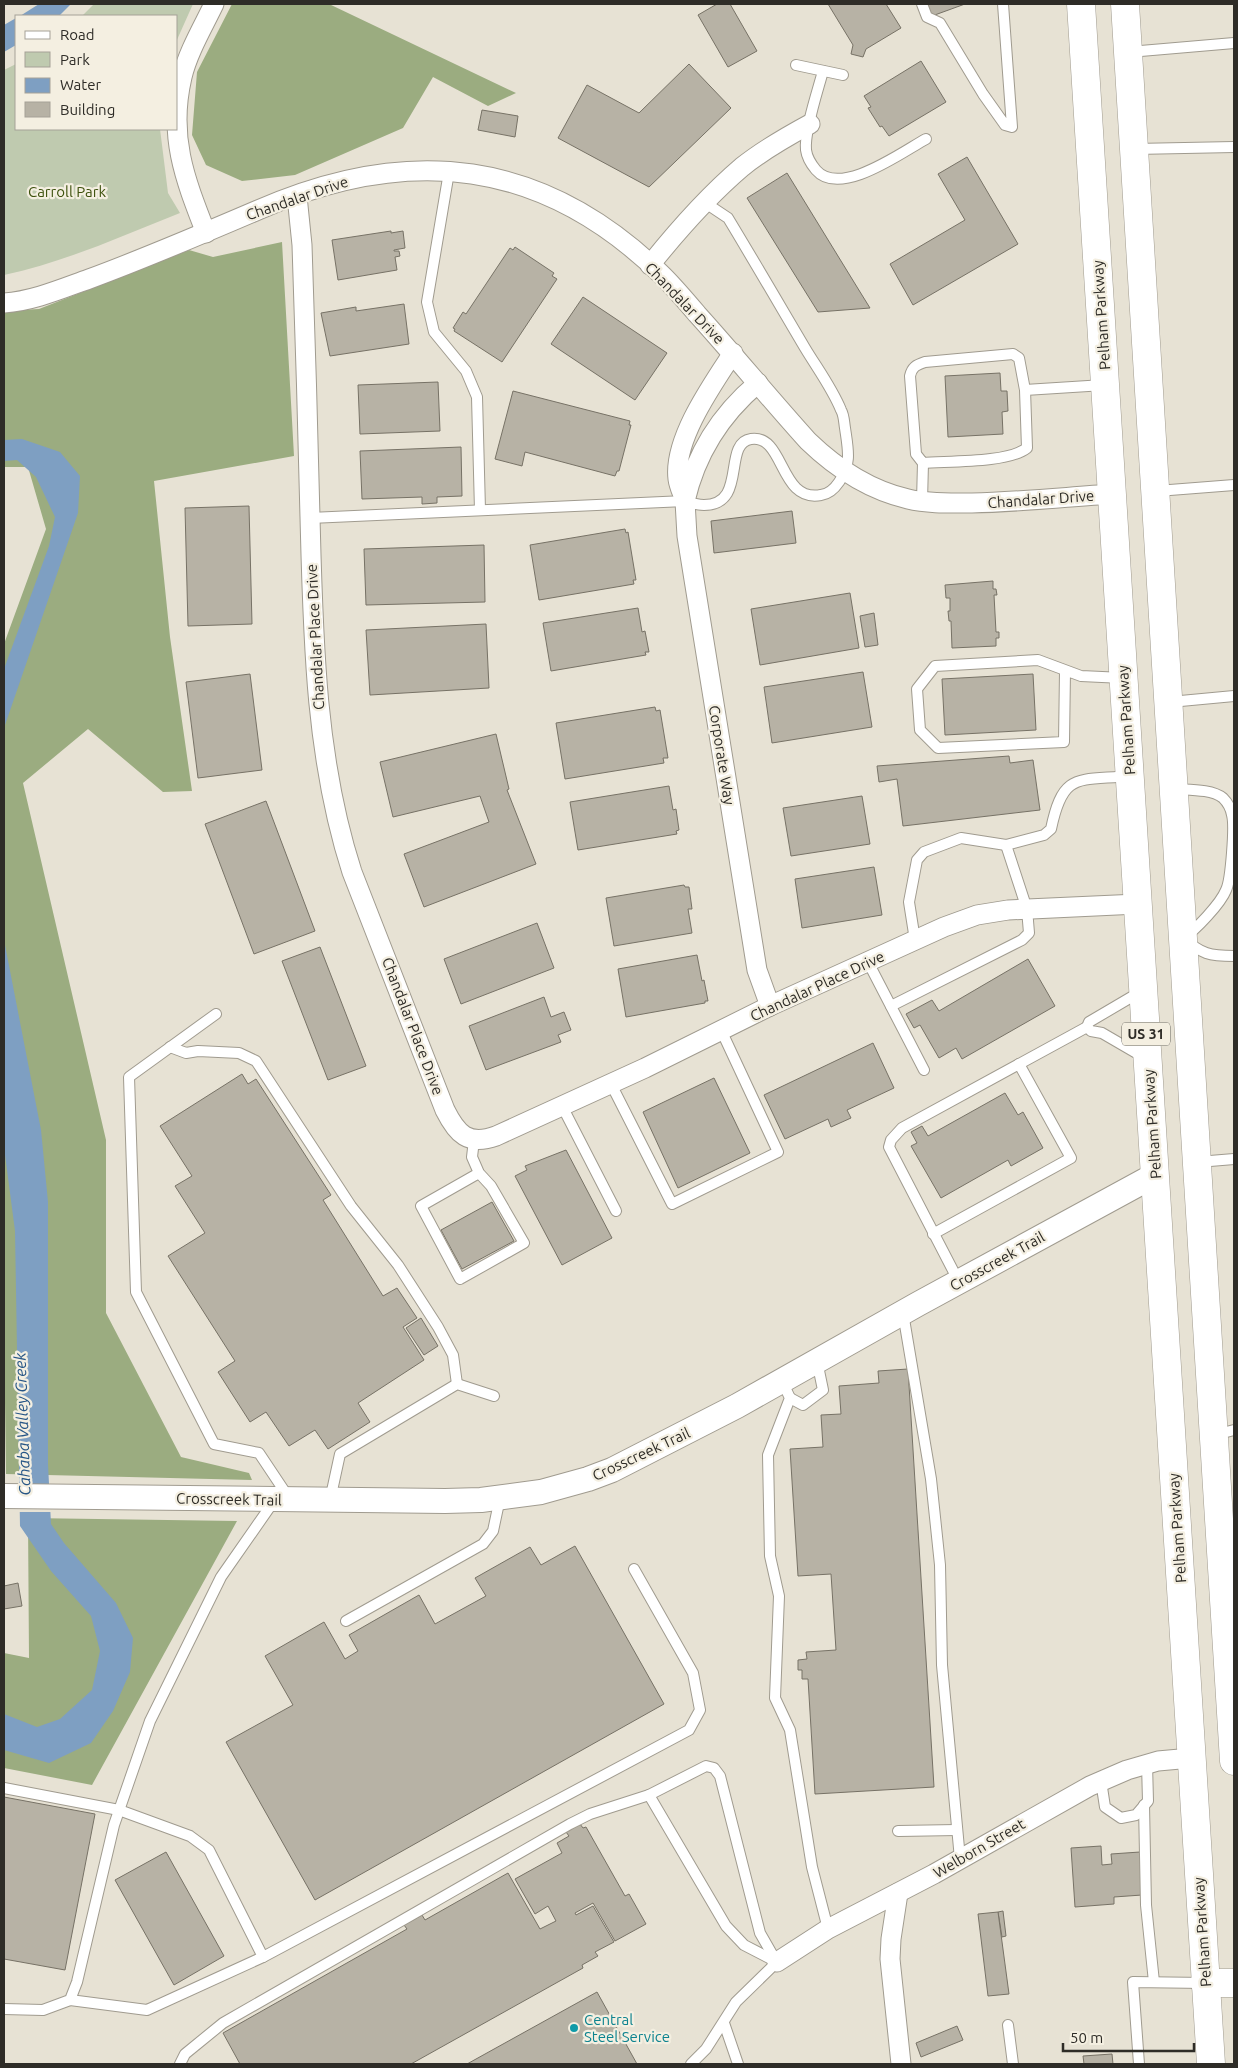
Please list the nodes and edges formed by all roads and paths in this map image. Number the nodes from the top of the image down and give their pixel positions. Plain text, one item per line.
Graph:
1 (214, 4) edge
2 (922, 4) edge
3 (1003, 4) edge
4 (1081, 4) edge
5 (1125, 4) edge
6 (1234, 42) edge
7 (1128, 52) junction
8 (796, 65) dead end
9 (822, 71) junction
10 (843, 75) dead end
11 (178, 110) edge
12 (810, 124) junction
13 (178, 130) edge
14 (926, 139) dead end
15 (1234, 147) edge
16 (1134, 149) junction
17 (449, 172) junction
18 (297, 196) junction
19 (704, 202) junction
20 (206, 233) junction
21 (650, 264) junction
22 (4, 303) edge
23 (733, 353) junction
24 (1149, 380) junction
25 (758, 383) junction
26 (1106, 385) junction
27 (1025, 390) junction
28 (923, 463) junction
29 (846, 472) junction
30 (1234, 485) edge
31 (1156, 491) junction
32 (1112, 494) junction
33 (685, 501) junction
34 (922, 501) junction
35 (480, 510) junction
36 (310, 518) junction
37 (1065, 671) junction
38 (1124, 678) junction
39 (1234, 696) edge
40 (1169, 702) junction
41 (1130, 776) junction
42 (1174, 788) junction
43 (1232, 808) edge
44 (1006, 845) junction
45 (1138, 904) junction
46 (1027, 909) junction
47 (1140, 936) junction
48 (1183, 938) junction
49 (915, 940) junction
50 (1234, 956) edge
51 (868, 962) junction
52 (1143, 990) junction
53 (770, 1006) junction
54 (891, 1006) junction
55 (216, 1014) dead end
56 (1087, 1027) junction
57 (721, 1030) junction
58 (170, 1047) junction
59 (1148, 1060) junction
60 (1019, 1064) junction
61 (924, 1070) dead end
62 (611, 1084) junction
63 (562, 1106) junction
64 (474, 1140) junction
65 (1234, 1159) edge
66 (1197, 1162) junction
67 (479, 1173) junction
68 (1155, 1175) junction
69 (616, 1211) dead end
70 (933, 1234) junction
71 (959, 1282) junction
72 (903, 1312) junction
73 (817, 1361) junction
74 (457, 1384) junction
75 (786, 1389) junction
76 (494, 1396) dead end
77 (1224, 1433) edge
78 (4, 1496) edge
79 (501, 1498) junction
80 (282, 1499) junction
81 (330, 1500) junction
82 (634, 1569) dead end
83 (1229, 1584) edge
84 (346, 1621) dead end
85 (1231, 1661) edge
86 (1234, 1755) edge
87 (1191, 1758) junction
88 (1234, 1761) edge
89 (1147, 1764) junction
90 (1101, 1781) junction
91 (4, 1788) edge
92 (649, 1795) junction
93 (1144, 1805) junction
94 (119, 1810) junction
95 (957, 1830) junction
96 (898, 1831) dead end
97 (960, 1859) junction
98 (898, 1893) junction
99 (828, 1929) junction
100 (263, 1957) junction
101 (777, 1962) junction
102 (1154, 1982) junction
103 (1206, 1983) junction
104 (1234, 1983) edge
105 (70, 2000) junction
106 (4, 2009) edge
107 (724, 2023) junction
108 (1008, 2025) dead end
109 (180, 2064) edge
110 (691, 2064) edge
111 (738, 2064) edge
112 (901, 2064) edge
113 (1013, 2064) edge
114 (1139, 2064) edge
115 (1211, 2064) edge

1 - 11 street
2 - 3 lane
4 - 26 main road, Pelham Parkway / US 31
5 - 7 main road, US 31
6 - 7 lane
7 - 16 main road, US 31
8 - 9 lane
9 - 10 lane
9 - 12 lane
12 - 14 lane
12 - 19 street
13 - 20 street
15 - 16 lane
16 - 24 main road, US 31
17 - 18 street, Chandalar Drive
17 - 21 street, Chandalar Drive
17 - 35 lane
18 - 20 street, Chandalar Drive
18 - 36 street, Chandalar Place Drive
19 - 21 street
19 - 29 lane
20 - 22 street, Chandalar Drive
21 - 23 street, Chandalar Drive
23 - 25 street, Chandalar Drive
23 - 33 street, Corporate Way
24 - 26 main road
24 - 31 main road, US 31
25 - 29 street, Chandalar Drive
25 - 33 street, Corporate Way
26 - 27 lane
26 - 32 main road, Pelham Parkway / US 31
27 - 28 lane
27 - 28 lane
28 - 34 lane
29 - 33 lane
29 - 34 street, Chandalar Drive
30 - 31 lane
31 - 32 main road
31 - 40 main road, US 31
32 - 34 street, Chandalar Drive
32 - 38 main road, Pelham Parkway / US 31
33 - 35 lane
33 - 53 street, Corporate Way
35 - 36 lane
36 - 64 street, Chandalar Place Drive
37 - 37 lane
37 - 38 lane
38 - 41 main road, Pelham Parkway / US 31
39 - 40 lane
40 - 42 main road, US 31
41 - 44 lane
41 - 45 main road, Pelham Parkway / US 31
42 - 43 lane
42 - 48 main road, US 31
43 - 48 lane
44 - 46 lane
44 - 49 lane
45 - 46 street, Chandalar Place Drive
45 - 47 main road, Pelham Parkway / US 31
46 - 49 street, Chandalar Place Drive
46 - 54 lane
47 - 48 main road
47 - 52 main road, Pelham Parkway / US 31
48 - 50 lane
48 - 66 main road, US 31
49 - 51 street, Chandalar Place Drive
51 - 53 street, Chandalar Place Drive
51 - 54 lane
52 - 56 lane
52 - 59 main road, Pelham Parkway / US 31
53 - 57 street, Chandalar Place Drive
54 - 61 lane
55 - 58 lane
56 - 59 lane
56 - 60 lane
57 - 62 street, Chandalar Place Drive
57 - 62 lane
58 - 74 lane
58 - 80 lane
59 - 68 main road, Pelham Parkway / US 31
60 - 70 lane
60 - 70 lane
62 - 63 street, Chandalar Place Drive
63 - 64 street, Chandalar Place Drive
63 - 69 lane
64 - 67 lane
65 - 66 lane
66 - 68 main road
66 - 77 main road, US 31
67 - 67 lane
68 - 71 street, Crosscreek Trail
68 - 87 main road, Pelham Parkway / US 31
70 - 71 lane
71 - 72 street, Crosscreek Trail
72 - 73 street, Crosscreek Trail
72 - 95 lane
73 - 75 street, Crosscreek Trail
73 - 75 lane
74 - 76 lane
74 - 81 lane
75 - 79 street, Crosscreek Trail
75 - 99 lane
77 - 83 main road, US 31
78 - 80 street, Crosscreek Trail
79 - 81 street, Crosscreek Trail
79 - 84 lane
80 - 81 street, Crosscreek Trail
80 - 94 lane
82 - 100 lane
83 - 85 main road, US 31
85 - 86 main road, US 31
86 - 87 main road
86 - 88 main road, US 31
87 - 89 street, Welborn Street
87 - 103 main road, Pelham Parkway / US 31
89 - 90 street, Welborn Street
89 - 93 lane
90 - 93 lane
90 - 97 street, Welborn Street
91 - 94 lane
92 - 101 lane
92 - 101 lane
92 - 109 lane
93 - 102 lane
94 - 100 lane
94 - 105 lane
95 - 96 lane
95 - 97 lane
97 - 98 street, Welborn Street
98 - 99 street, Welborn Street
98 - 112 street
99 - 101 street, Welborn Street
100 - 105 lane
101 - 107 lane
102 - 103 lane
102 - 114 lane
103 - 104 main road
103 - 115 main road, Pelham Parkway / US 31
105 - 106 lane
107 - 110 lane
107 - 111 lane
108 - 113 lane

